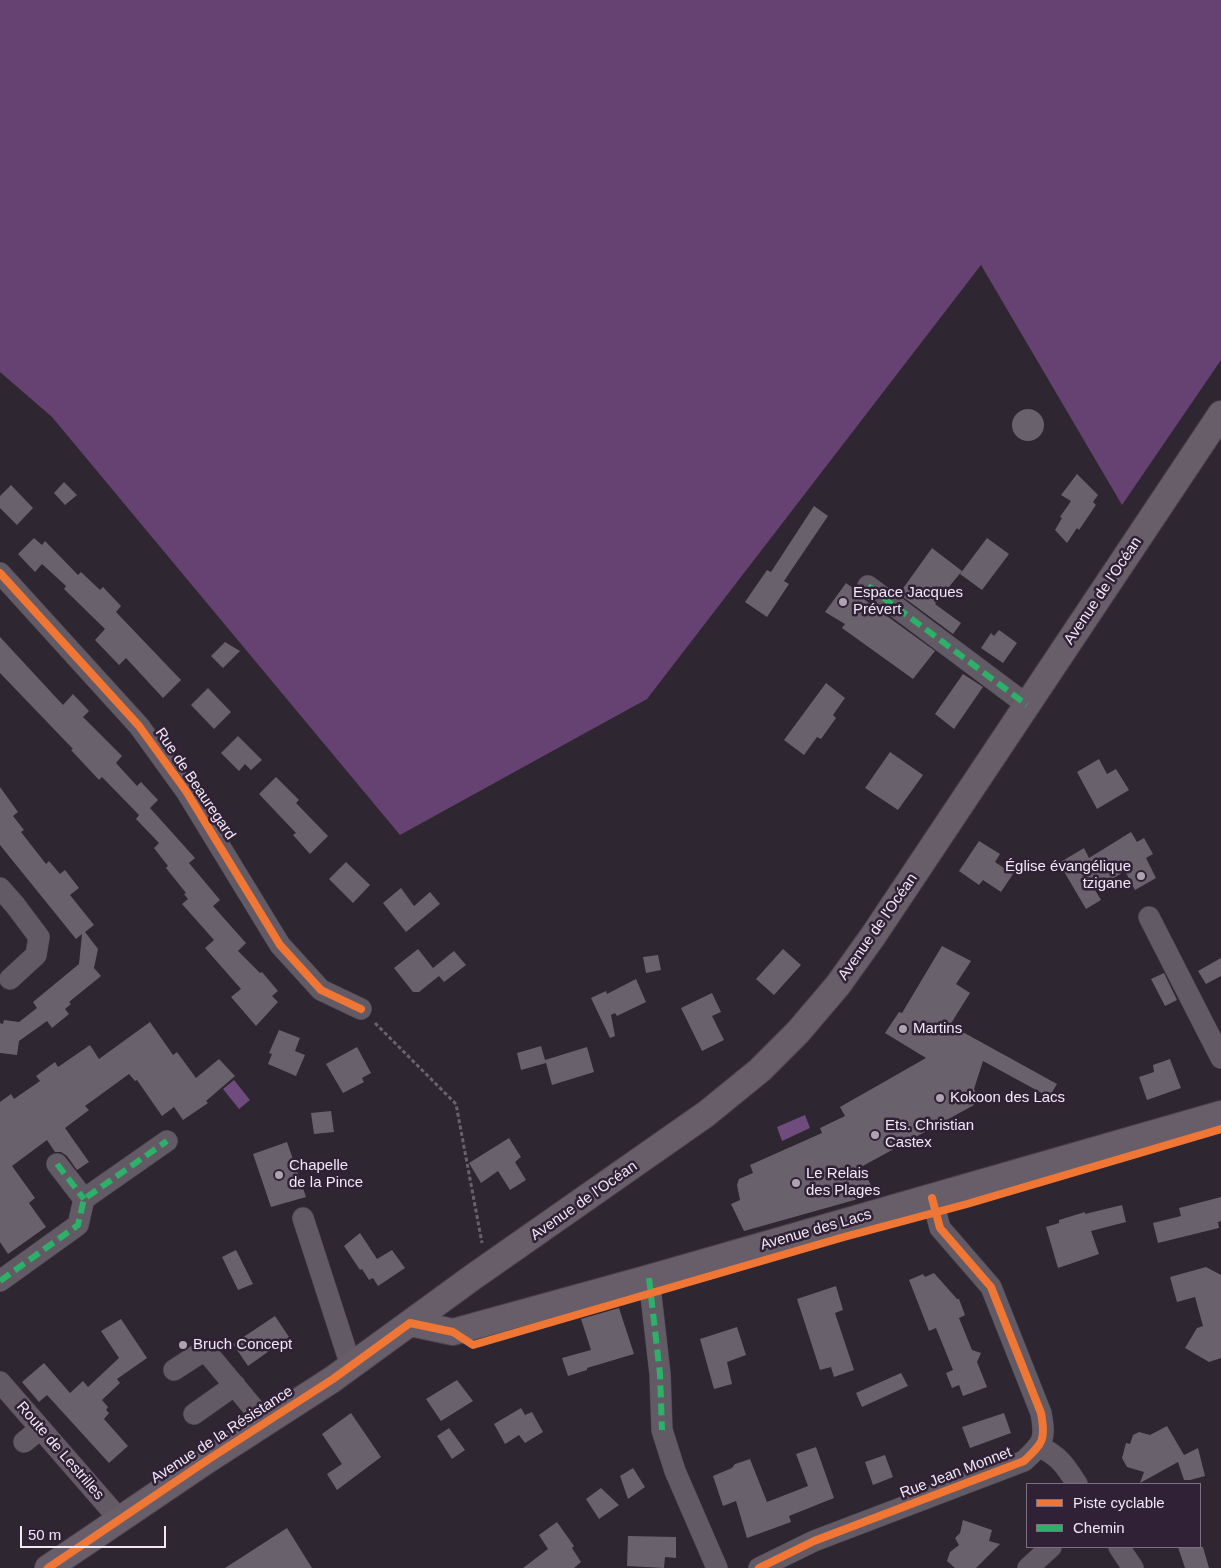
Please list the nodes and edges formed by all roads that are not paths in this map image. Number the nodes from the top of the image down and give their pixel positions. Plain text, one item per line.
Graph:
1 (1221, 414) edge
2 (0, 573) edge
3 (868, 586) dead end
4 (1027, 705) junction
5 (0, 888) edge
6 (1149, 917) dead end
7 (10, 979) dead end
8 (361, 1009) road end
9 (1221, 1058) edge
10 (1221, 1114) edge
11 (167, 1141) dead end
12 (57, 1164) dead end
13 (932, 1198) junction
14 (84, 1199) junction
15 (303, 1218) dead end
16 (648, 1278) junction
17 (0, 1281) edge
18 (410, 1323) junction
19 (351, 1366) junction
20 (174, 1370) dead end
21 (0, 1382) edge
22 (235, 1385) junction
23 (194, 1414) dead end
24 (265, 1422) junction
25 (40, 1429) junction
26 (24, 1442) dead end
27 (1039, 1446) junction
28 (1076, 1483) edge
29 (120, 1520) junction
30 (1050, 1548) edge
31 (1120, 1548) edge
32 (48, 1568) edge
33 (717, 1568) edge
34 (759, 1568) edge
35 (1028, 1568) edge
36 (1133, 1568) edge

1 - 4 main road, Avenue de l'Océan
2 - 8 street, Rue de Beauregard
3 - 4 street
4 - 18 main road, Avenue de l'Océan
5 - 7 street
6 - 9 street
10 - 13 main road, Avenue des Lacs
11 - 14 street
12 - 14 street
13 - 16 main road, Avenue des Lacs
13 - 27 street
14 - 17 street
15 - 19 street
16 - 18 main road, Avenue des Lacs
16 - 33 street
18 - 19 main road, Avenue de la Résistance
19 - 24 main road, Avenue de la Résistance
20 - 22 street
21 - 25 street, Route de Lestrilles
22 - 23 street
22 - 24 street
24 - 29 main road, Avenue de la Résistance
25 - 26 street
25 - 29 street, Route de Lestrilles
27 - 28 street
27 - 34 street, Rue Jean Monnet
29 - 32 main road, Avenue de la Résistance
30 - 35 street
31 - 36 street

